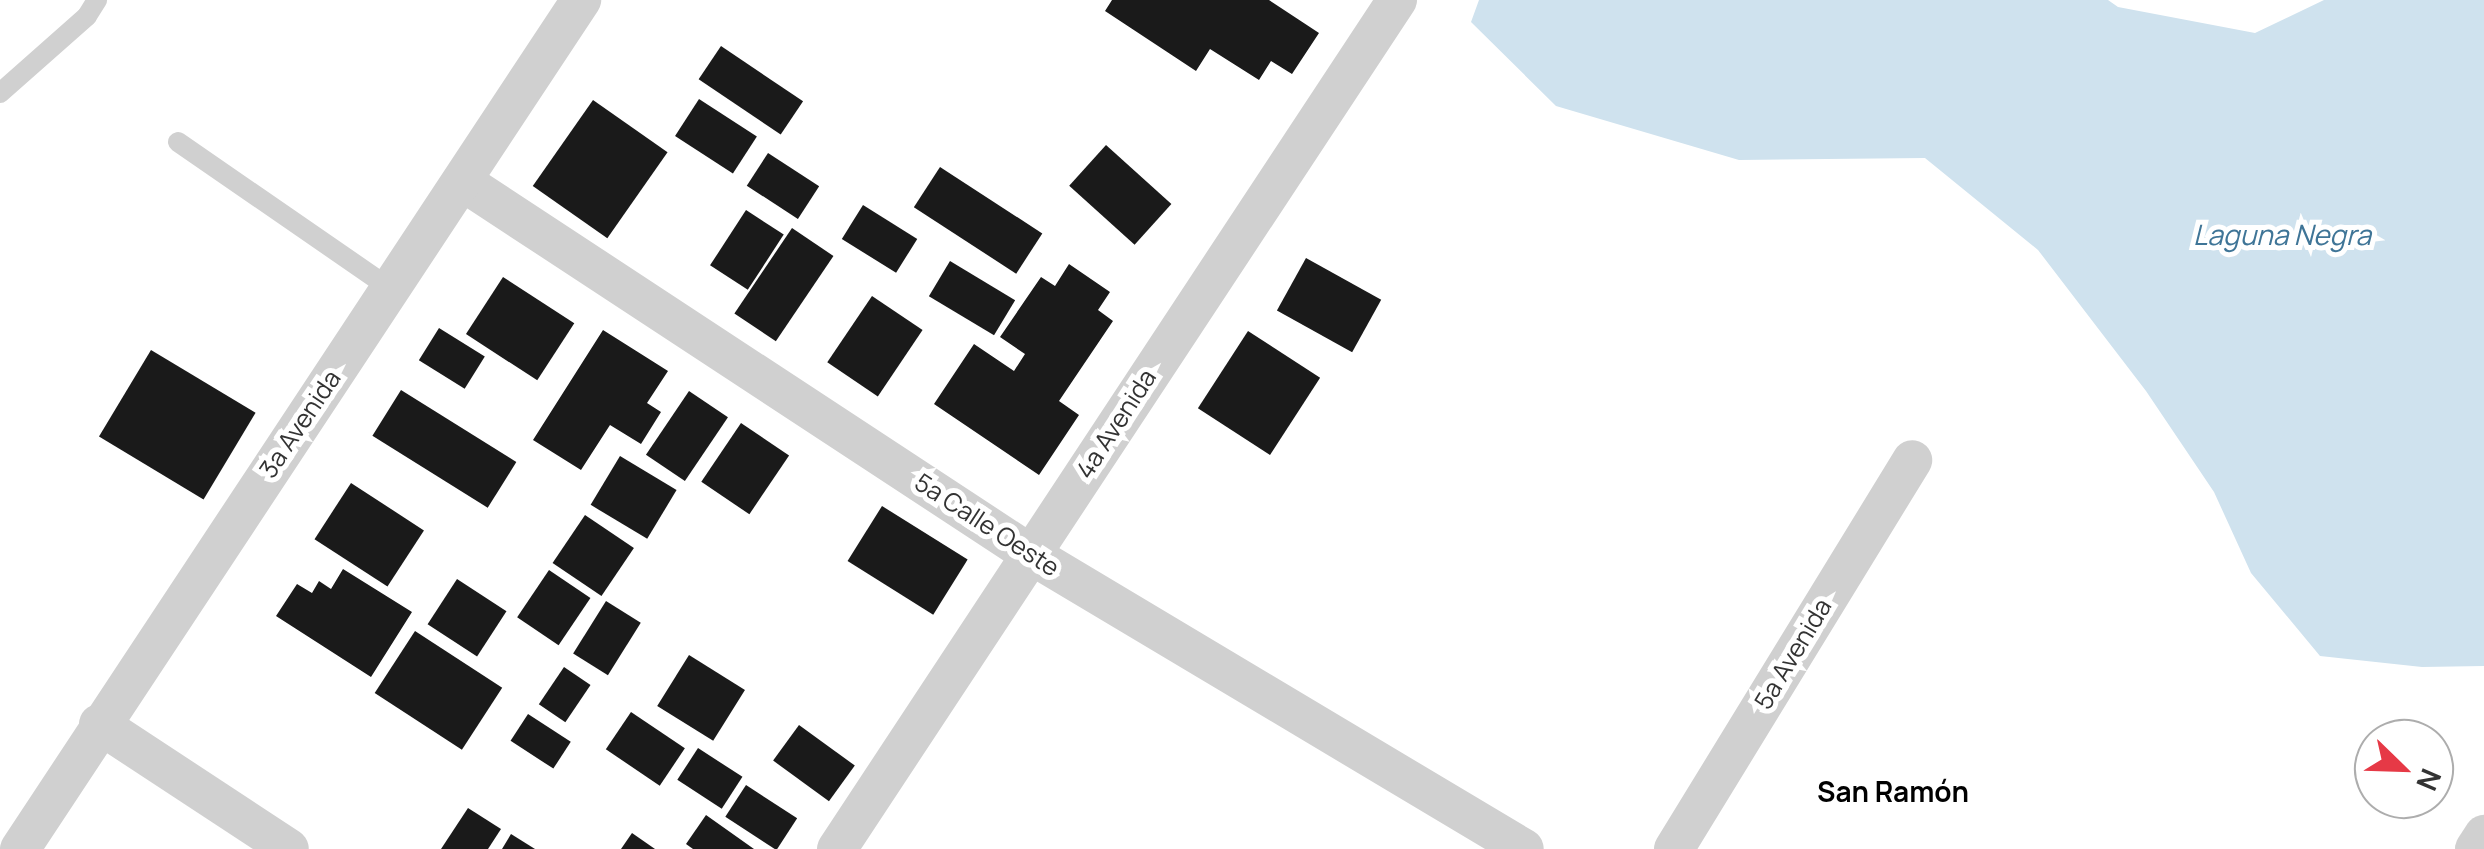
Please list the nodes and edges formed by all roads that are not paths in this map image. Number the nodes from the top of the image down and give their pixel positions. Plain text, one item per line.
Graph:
1 (97, 0) edge
2 (581, 0) edge
3 (1396, 0) edge
4 (0, 93) edge
5 (178, 142) dead end
6 (462, 181) junction
7 (390, 288) junction
8 (1912, 460) dead end
9 (1030, 554) junction
10 (99, 724) junction
11 (2484, 835) edge
12 (20, 849) edge
13 (290, 849) edge
14 (837, 849) edge
15 (1524, 849) edge
16 (1674, 849) edge
17 (2474, 849) edge

1 - 4 lane
2 - 6 street, 3a Avenida
3 - 9 street, 4a Avenida
5 - 7 lane
6 - 7 street, 3a Avenida
6 - 9 street, 5a Calle Oeste
7 - 10 street, 3a Avenida
8 - 16 street, 5a Avenida
9 - 14 street, 4a Avenida
9 - 15 street, 5a Calle Oeste
10 - 12 street, 3a Avenida
10 - 13 street
11 - 17 street

